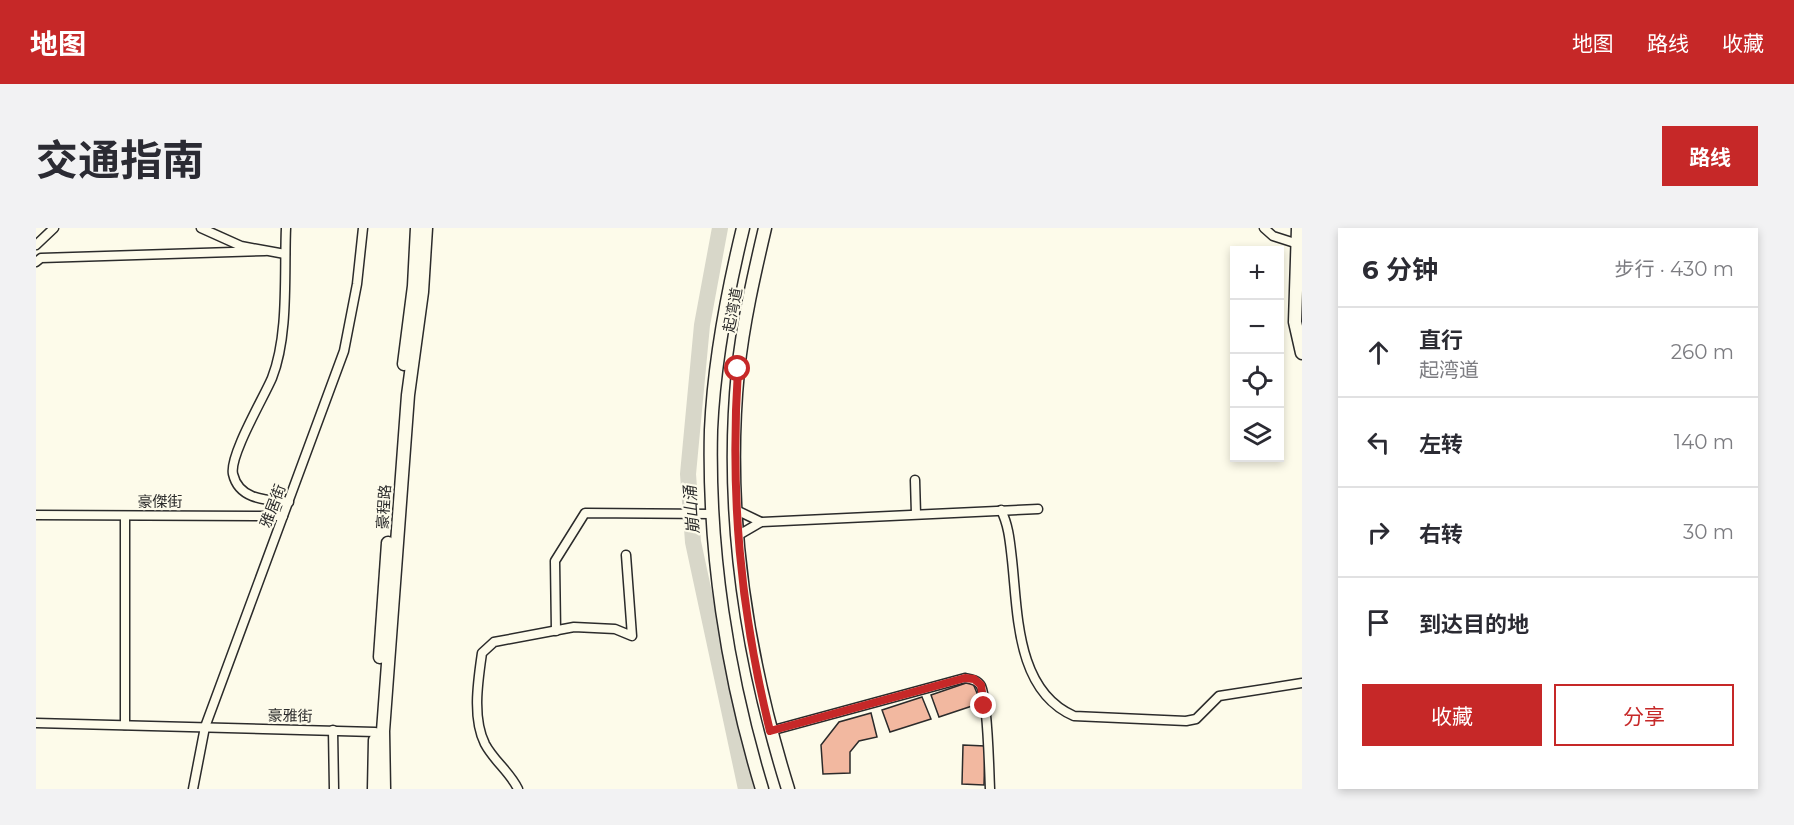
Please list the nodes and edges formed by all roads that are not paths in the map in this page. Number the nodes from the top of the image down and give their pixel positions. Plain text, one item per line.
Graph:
1 (54, 228) edge
2 (201, 228) edge
3 (286, 228) edge
4 (363, 228) edge
5 (417, 228) edge
6 (426, 228) edge
7 (743, 228) edge
8 (766, 228) edge
9 (1264, 228) edge
10 (1298, 228) edge
11 (1298, 244) junction
12 (36, 245) edge
13 (266, 251) junction
14 (285, 254) junction
15 (36, 262) edge
16 (1302, 353) edge
17 (915, 480) dead end
18 (289, 502) junction
19 (1038, 509) dead end
20 (736, 510) junction
21 (1001, 510) junction
22 (707, 514) junction
23 (916, 514) junction
24 (36, 515) edge
25 (125, 516) junction
26 (283, 516) junction
27 (761, 522) junction
28 (737, 536) junction
29 (626, 555) dead end
30 (556, 631) junction
31 (1302, 683) edge
32 (36, 723) edge
33 (125, 725) junction
34 (206, 727) junction
35 (333, 730) junction
36 (770, 731) junction
37 (375, 732) junction
38 (193, 789) edge
39 (334, 789) edge
40 (374, 789) edge
41 (384, 789) edge
42 (518, 789) edge
43 (762, 789) edge
44 (788, 789) edge
45 (990, 789) edge

1 - 12 street
2 - 13 street
3 - 14 street
4 - 18 street, 雅居街
5 - 37 street, 豪程路
6 - 41 street, 豪程路
7 - 22 street, 起湾道
8 - 20 street, 起湾道
9 - 11 street
10 - 11 street
11 - 16 street
13 - 14 street
13 - 15 street
14 - 18 street
17 - 23 street
18 - 26 street, 雅居街
19 - 21 street
20 - 27 street
20 - 28 street, 起湾道
21 - 23 street
21 - 31 street
22 - 30 street
22 - 43 street, 起湾道
23 - 27 street
24 - 25 street, 豪傑街
25 - 26 street, 豪傑街
25 - 33 street
26 - 34 street, 雅居街
27 - 28 street
28 - 36 street, 起湾道
29 - 30 street
30 - 42 street
32 - 33 street
33 - 34 street
34 - 35 street, 豪雅街
34 - 38 street, 雅居街
35 - 37 street, 豪雅街
35 - 39 street
36 - 44 street, 起湾道
36 - 45 street
37 - 40 street, 豪程路

